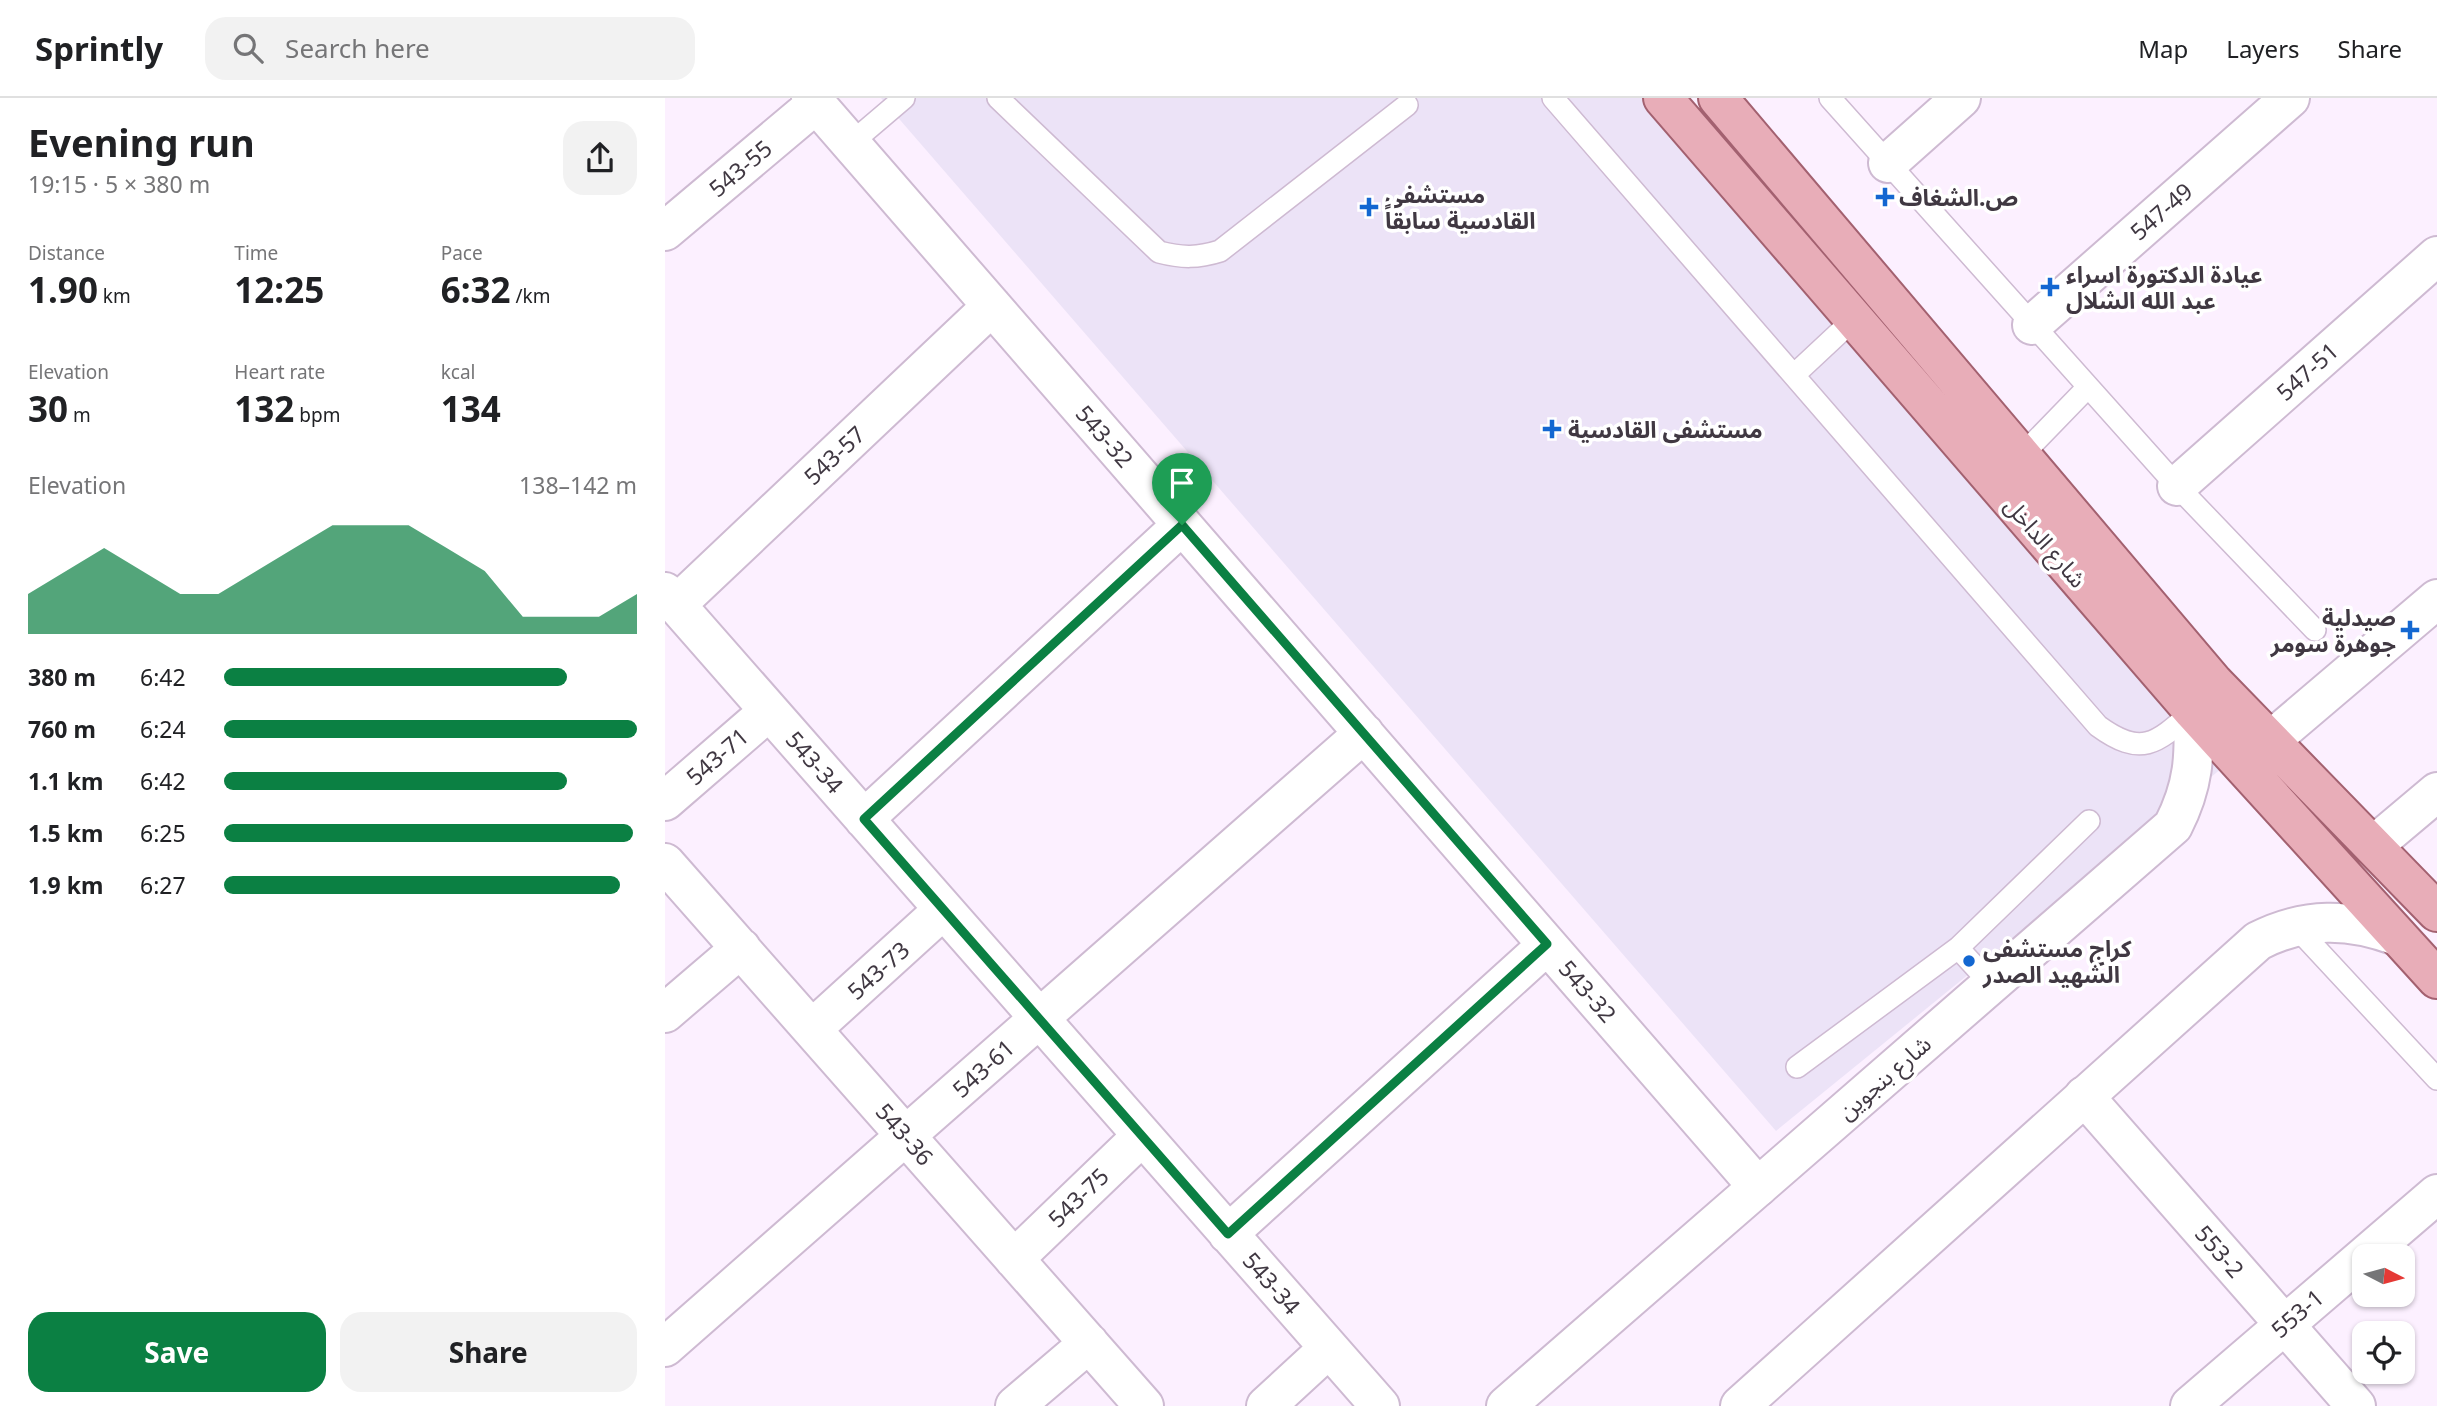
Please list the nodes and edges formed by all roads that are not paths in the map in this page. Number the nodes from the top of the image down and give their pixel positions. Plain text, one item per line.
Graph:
1 (904, 98) edge
2 (998, 98) edge
3 (1553, 98) edge
4 (1663, 98) edge
5 (1718, 98) edge
6 (1830, 98) edge
7 (1961, 98) edge
8 (2290, 98) edge
9 (813, 101) edge
10 (1407, 105) dead end
11 (851, 144) junction
12 (1888, 163) junction
13 (665, 231) edge
14 (2437, 256) edge
15 (992, 306) junction
16 (1854, 319) junction
17 (2032, 325) junction
18 (1794, 375) junction
19 (2088, 387) junction
20 (2023, 454) junction
21 (2177, 486) junction
22 (1182, 525) junction
23 (670, 598) edge
24 (2437, 599) edge
25 (2315, 630) dead end
26 (769, 711) junction
27 (2193, 711) junction
28 (1364, 733) junction
29 (2271, 740) junction
30 (2437, 792) edge
31 (665, 802) edge
32 (864, 819) junction
33 (2089, 821) dead end
34 (2374, 845) junction
35 (665, 863) edge
36 (943, 910) junction
37 (2437, 912) edge
38 (2295, 926) junction
39 (2397, 936) junction
40 (1547, 944) junction
41 (741, 948) junction
42 (1958, 948) junction
43 (2437, 979) edge
44 (1991, 984) junction
45 (665, 1013) edge
46 (1039, 1018) junction
47 (812, 1029) junction
48 (1797, 1067) dead end
49 (2437, 1079) edge
50 (2084, 1096) junction
51 (1142, 1136) junction
52 (907, 1137) junction
53 (1758, 1187) junction
54 (2437, 1194) edge
55 (1228, 1234) junction
56 (1014, 1259) junction
57 (2285, 1324) junction
58 (1089, 1343) junction
59 (665, 1347) edge
60 (1329, 1348) junction
61 (1015, 1406) edge
62 (1144, 1406) edge
63 (1266, 1406) edge
64 (1380, 1406) edge
65 (1506, 1406) edge
66 (1740, 1406) edge
67 (2190, 1406) edge
68 (2356, 1406) edge

1 - 11 lane
2 - 10 lane
3 - 18 lane
4 - 16 main road, شارع الداخل
5 - 20 main road, شارع الداخل
6 - 12 lane
7 - 12 street
8 - 17 street, 547-49
9 - 11 street, 543-32
9 - 13 street, 543-55
11 - 15 street, 543-32
12 - 17 lane
14 - 21 street, 547-51
15 - 22 street, 543-32
15 - 23 street, 543-57
16 - 18 lane
16 - 27 main road, شارع الداخل
17 - 19 lane
18 - 27 lane
19 - 20 lane
19 - 21 lane
20 - 29 main road, شارع الداخل
21 - 25 lane
22 - 28 street, 543-32
22 - 32 street
23 - 26 street, 543-34
24 - 29 street
26 - 31 street, 543-71
26 - 32 street, 543-34
27 - 39 main road, شارع الداخل
27 - 44 street, شارع بنجوين
28 - 40 street, 543-32
28 - 46 street, 543-61
29 - 34 main road, شارع الداخل
30 - 34 street
32 - 36 street, 543-34
33 - 42 lane
34 - 37 main road, شارع الداخل
35 - 41 street, 543-36
36 - 46 street, 543-34
36 - 47 street, 543-73
38 - 39 street
38 - 49 lane
38 - 50 street
39 - 43 main road, شارع الداخل
40 - 53 street, 543-32
40 - 55 street
41 - 45 street
41 - 47 street, 543-36
42 - 44 lane
42 - 48 lane
44 - 53 street, شارع بنجوين
46 - 51 street, 543-34
46 - 52 street, 543-61
47 - 52 street, 543-36
50 - 57 street, 553-2
50 - 66 street
51 - 55 street, 543-34
51 - 56 street, 543-75
52 - 56 street, 543-36
52 - 59 street, 543-61
53 - 65 street, شارع بنجوين
54 - 57 street, 553-1
55 - 60 street, 543-34
56 - 58 street, 543-36
57 - 67 street, 553-1
57 - 68 street, 553-2
58 - 61 street
58 - 62 street, 543-36
60 - 63 street
60 - 64 street, 543-34

